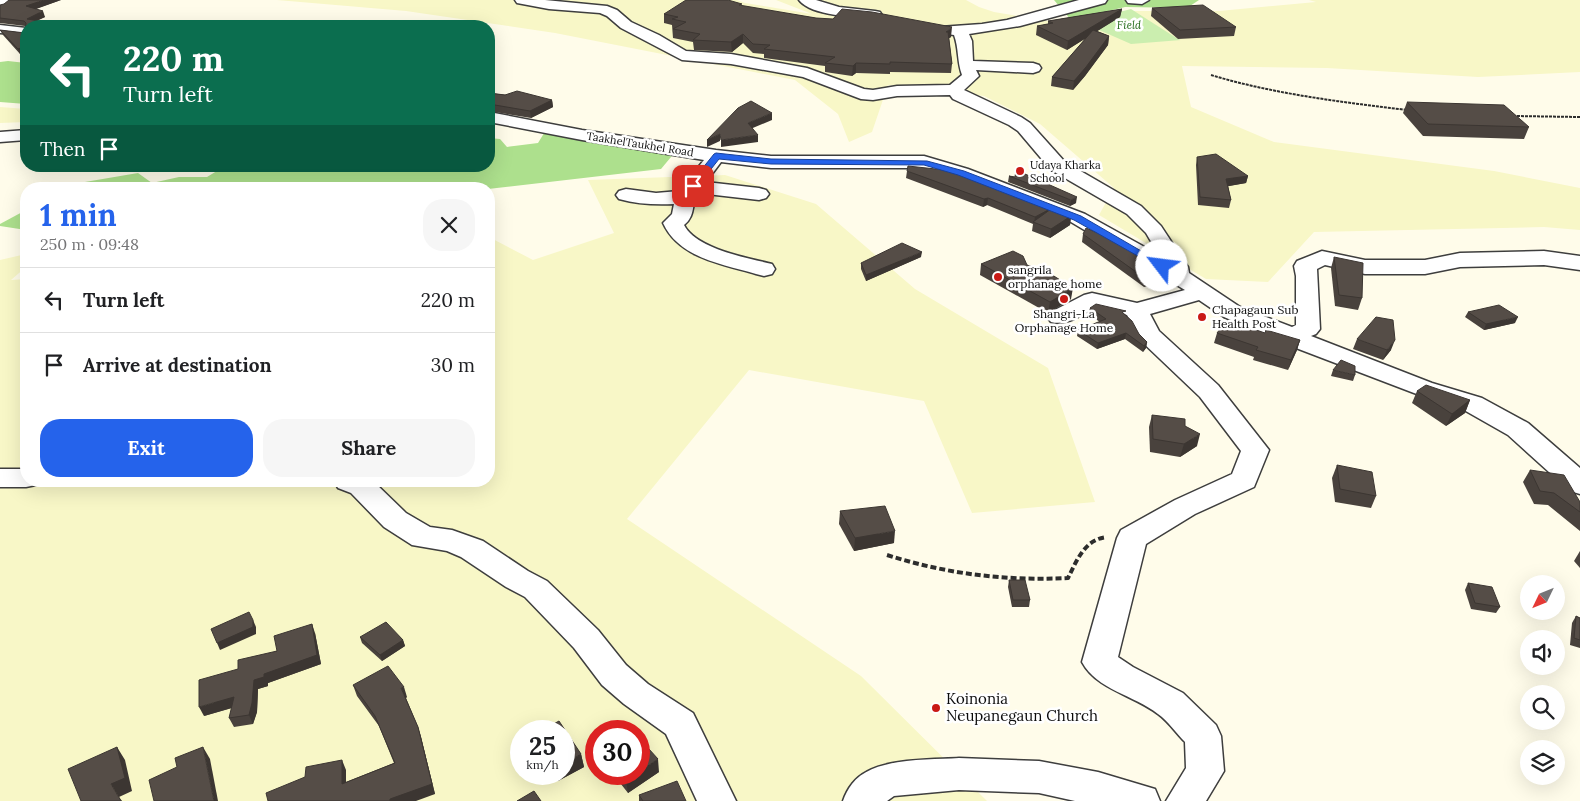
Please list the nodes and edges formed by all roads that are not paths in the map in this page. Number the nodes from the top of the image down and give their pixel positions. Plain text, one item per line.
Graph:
1 (8, 0) edge
2 (522, 0) edge
3 (806, 0) edge
4 (1100, 0) edge
5 (1133, 0) edge
6 (1142, 0) edge
7 (0, 5) edge
8 (891, 16) edge
9 (931, 28) edge
10 (0, 29) edge
11 (20, 30) edge
12 (960, 31) junction
13 (966, 65) junction
14 (1033, 68) dead end
15 (954, 90) junction
16 (495, 119) edge
17 (20, 135) edge
18 (0, 137) edge
19 (716, 156) junction
20 (689, 192) junction
21 (758, 194) dead end
22 (626, 195) dead end
23 (1580, 263) edge
24 (764, 269) dead end
25 (1179, 276) junction
26 (1071, 286) edge
27 (1204, 292) junction
28 (1092, 300) junction
29 (1137, 310) junction
30 (1059, 317) dead end
31 (1292, 336) junction
32 (0, 478) edge
33 (20, 478) edge
34 (1580, 484) edge
35 (362, 487) edge
36 (717, 801) edge
37 (862, 801) edge
38 (1140, 801) edge
39 (1185, 801) edge

1 - 7 street
2 - 15 street
3 - 8 street
4 - 12 street
5 - 6 street
9 - 12 street
10 - 11 street
12 - 13 street
13 - 14 street
13 - 15 street
15 - 25 street
16 - 19 street, TaakhelTaukhel Road
17 - 18 street
19 - 20 street
19 - 25 street, TaakhelTaukhel Road
20 - 21 street
20 - 22 street
20 - 24 street
23 - 31 street
25 - 27 street, TaakhelTaukhel Road
26 - 28 street
27 - 29 street
27 - 31 street, TaakhelTaukhel Road
28 - 29 street
28 - 30 street
29 - 39 street
31 - 34 street, TaakhelTaukhel Road
32 - 33 street
35 - 36 street
37 - 38 street

